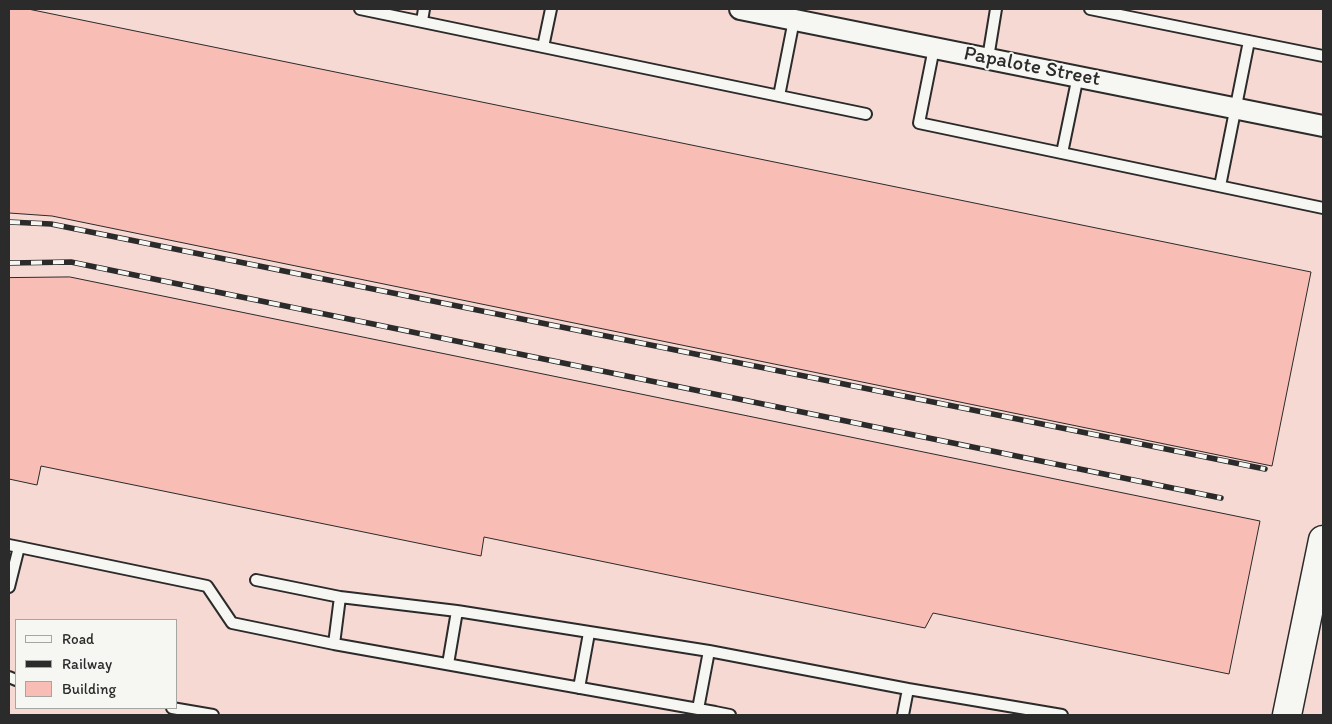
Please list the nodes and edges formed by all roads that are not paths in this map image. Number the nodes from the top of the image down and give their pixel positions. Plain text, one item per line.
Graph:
1 (360, 9) edge
2 (424, 9) edge
3 (551, 9) edge
4 (740, 9) edge
5 (996, 9) edge
6 (1090, 9) edge
7 (767, 11) edge
8 (794, 20) junction
9 (422, 22) junction
10 (1249, 41) junction
11 (544, 47) junction
12 (934, 48) junction
13 (1323, 56) edge
14 (988, 58) junction
15 (1078, 76) junction
16 (779, 96) junction
17 (1236, 108) junction
18 (866, 114) dead end
19 (1323, 126) edge
20 (1062, 153) junction
21 (1220, 186) junction
22 (1323, 208) edge
23 (1323, 540) edge
24 (14, 546) edge
25 (256, 580) dead end
26 (9, 587) edge
27 (340, 597) junction
28 (458, 611) junction
29 (589, 633) junction
30 (334, 644) junction
31 (709, 652) junction
32 (448, 664) junction
33 (579, 688) junction
34 (908, 689) junction
35 (178, 709) edge
36 (698, 709) junction
37 (715, 714) edge
38 (213, 715) edge
39 (730, 715) edge
40 (903, 715) edge
41 (1062, 715) edge
42 (1287, 715) edge

1 - 9 lane
2 - 9 lane
3 - 11 lane
4 - 7 street, Papalote Street
5 - 14 lane
6 - 10 lane
7 - 8 street, Papalote Street
8 - 12 street, Papalote Street
8 - 16 lane
9 - 11 lane
10 - 13 lane
10 - 17 lane
11 - 16 lane
12 - 14 street, Papalote Street
12 - 20 lane
14 - 15 street, Papalote Street
15 - 17 street, Papalote Street
15 - 20 lane
16 - 18 lane
17 - 19 street, Papalote Street
17 - 21 lane
20 - 21 lane
21 - 22 lane
23 - 42 street
24 - 26 lane
24 - 30 lane
25 - 27 lane
27 - 28 lane
27 - 30 lane
28 - 29 lane
28 - 32 lane
29 - 31 lane
29 - 33 lane
30 - 32 lane
31 - 34 lane
31 - 36 lane
32 - 33 lane
33 - 36 lane
34 - 40 lane
34 - 41 lane
35 - 38 lane
36 - 37 lane
37 - 39 lane

